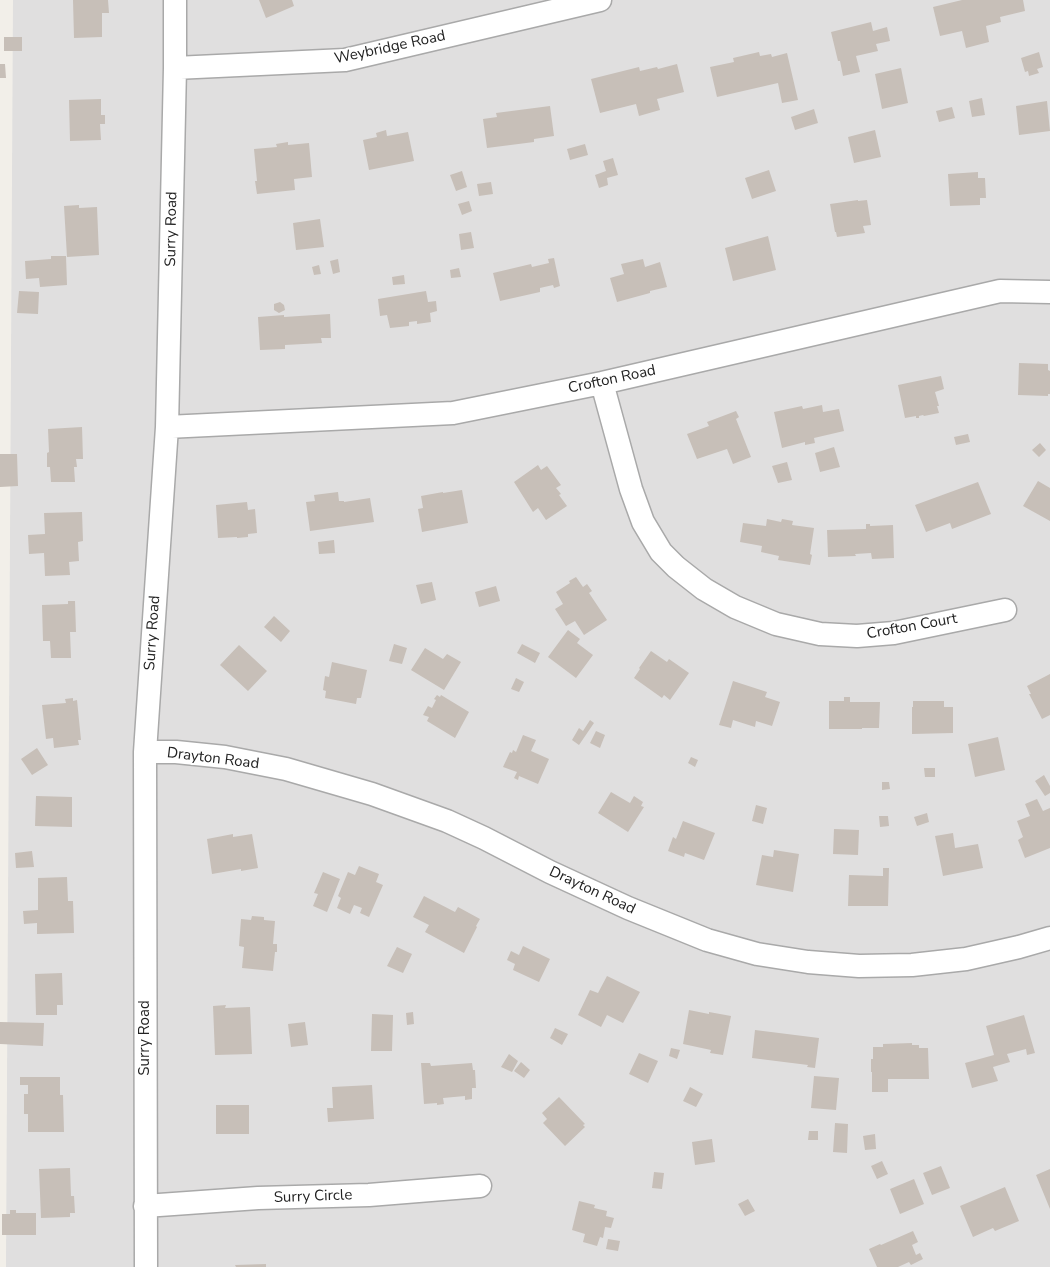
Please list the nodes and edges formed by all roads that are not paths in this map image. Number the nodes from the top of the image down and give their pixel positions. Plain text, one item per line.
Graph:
1 (175, 0) edge
2 (600, 0) edge
3 (176, 68) junction
4 (1050, 292) edge
5 (602, 383) junction
6 (167, 427) junction
7 (1005, 610) dead end
8 (145, 752) junction
9 (1050, 938) edge
10 (480, 1186) dead end
11 (145, 1206) junction
12 (146, 1267) edge

1 - 3 street, Surry Road
2 - 3 street, Weybridge Road
3 - 6 street, Surry Road
4 - 5 street, Crofton Road
5 - 6 street, Crofton Road
5 - 7 street, Crofton Court
6 - 8 street, Surry Road
8 - 9 street, Drayton Road
8 - 11 street, Surry Road
10 - 11 street, Surry Circle
11 - 12 street, Surry Road

